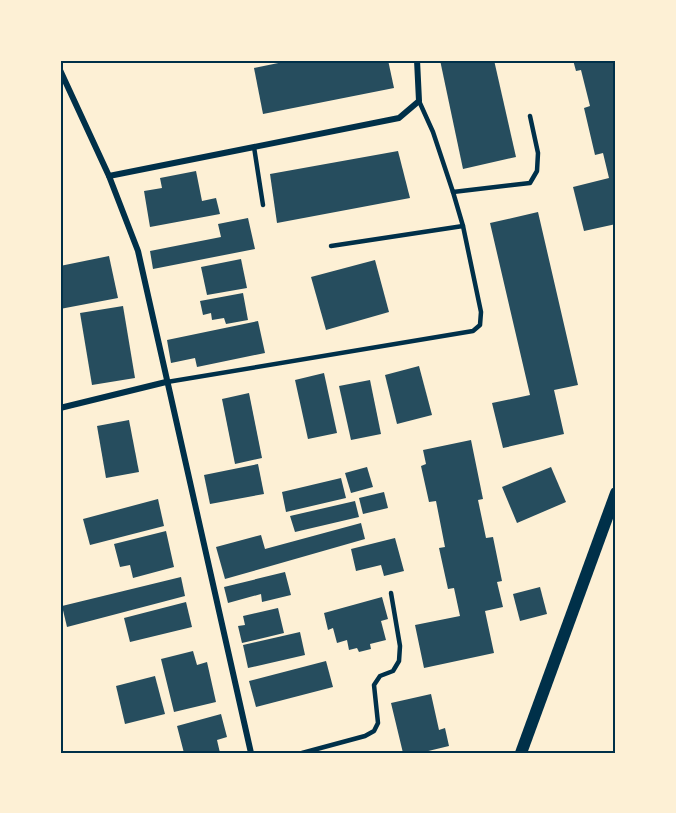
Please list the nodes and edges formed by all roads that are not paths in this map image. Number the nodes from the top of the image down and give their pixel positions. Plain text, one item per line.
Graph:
1 (417, 60) edge
2 (60, 70) edge
3 (419, 101) junction
4 (530, 116) dead end
5 (254, 147) junction
6 (109, 176) junction
7 (453, 192) junction
8 (263, 205) dead end
9 (463, 226) junction
10 (331, 246) dead end
11 (166, 382) junction
12 (60, 408) edge
13 (616, 494) edge
14 (391, 593) dead end
15 (251, 753) edge
16 (302, 753) edge
17 (521, 753) edge

1 - 3 street
2 - 6 street
3 - 5 street
3 - 7 lane
4 - 7 lane
5 - 6 street
5 - 8 lane
6 - 11 street
7 - 9 lane
9 - 10 lane
9 - 11 lane
11 - 12 street
11 - 15 street
13 - 17 main road
14 - 16 lane

